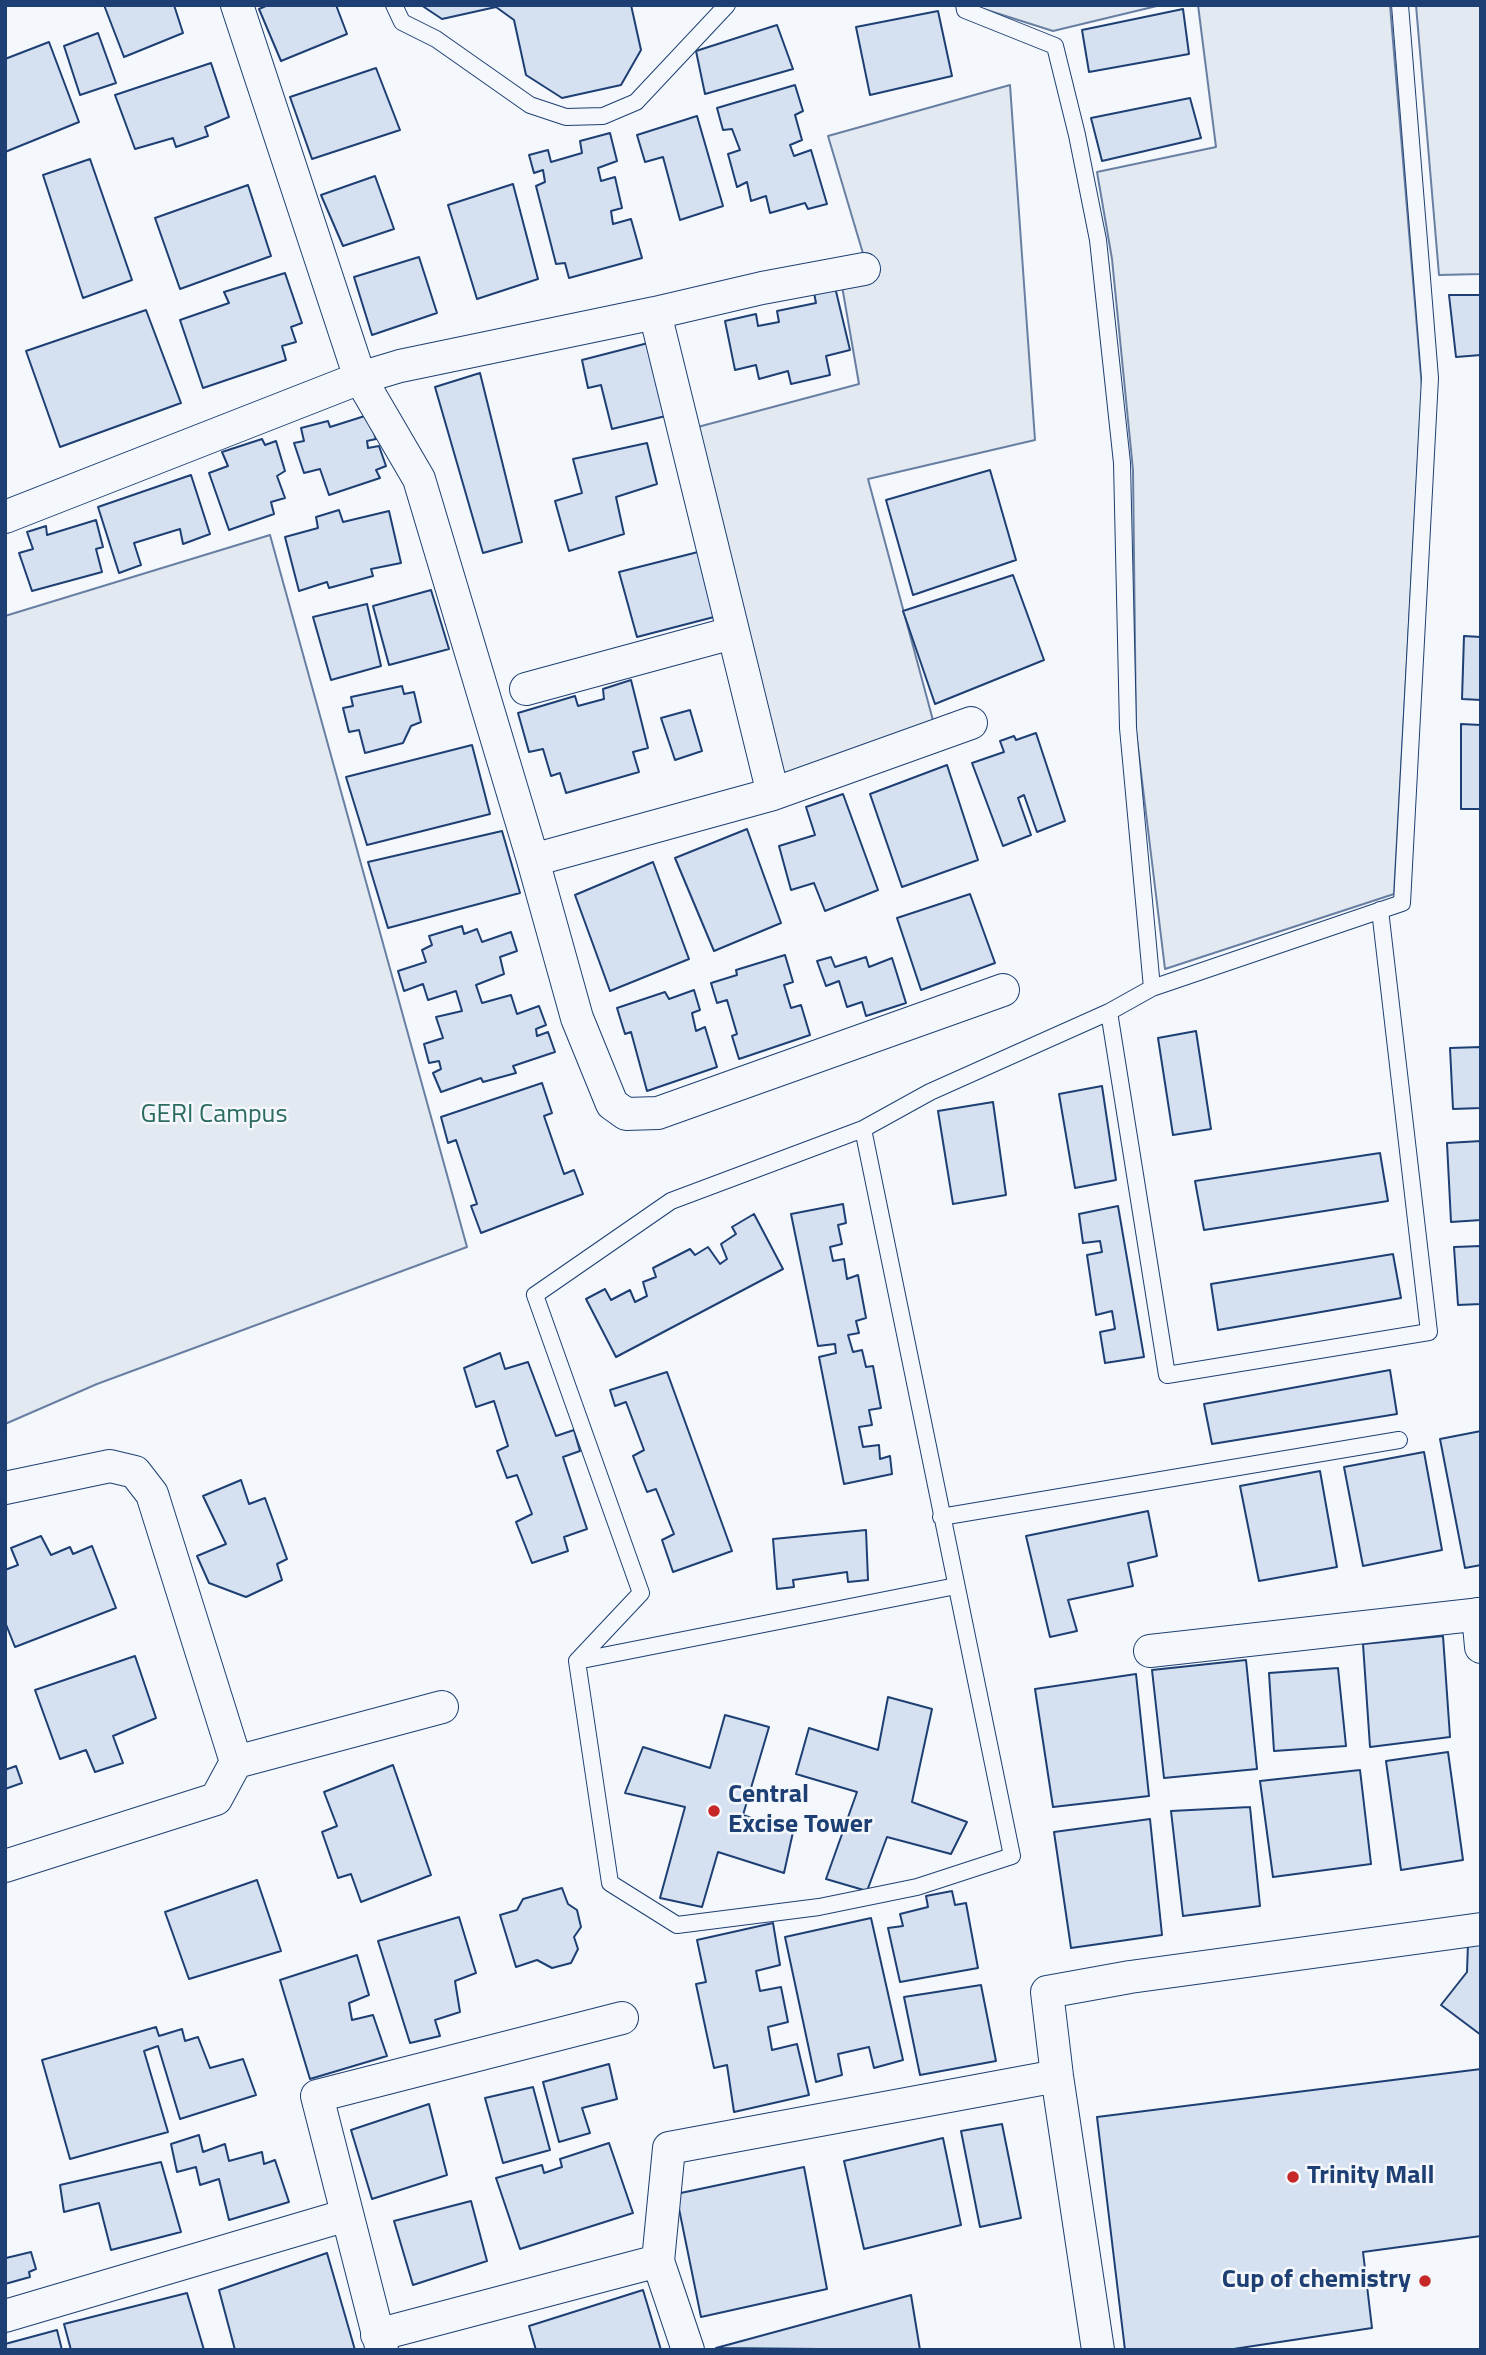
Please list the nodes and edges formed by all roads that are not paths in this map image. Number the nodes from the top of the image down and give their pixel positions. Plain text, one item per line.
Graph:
1 (237, 5) edge
2 (394, 5) edge
3 (727, 5) edge
4 (964, 5) edge
5 (1400, 5) edge
6 (864, 269) dead end
7 (655, 313) junction
8 (360, 378) junction
9 (5, 517) edge
10 (732, 634) junction
11 (526, 689) dead end
12 (971, 723) dead end
13 (773, 794) junction
14 (534, 860) junction
15 (1380, 910) junction
16 (1152, 988) junction
17 (1003, 990) dead end
18 (1109, 1012) junction
19 (863, 1129) junction
20 (1399, 1440) dead end
21 (5, 1488) edge
22 (941, 1517) junction
23 (956, 1586) junction
24 (1479, 1614) edge
25 (1481, 1647) edge
26 (1150, 1651) dead end
27 (578, 1661) junction
28 (442, 1707) dead end
29 (236, 1762) junction
30 (5, 1866) edge
31 (1481, 1929) edge
32 (622, 2018) dead end
33 (1057, 2076) junction
34 (347, 2216) junction
35 (658, 2261) junction
36 (5, 2316) edge
37 (380, 2342) edge
38 (688, 2350) edge
39 (1098, 2350) edge

1 - 8 street
2 - 3 lane
4 - 16 lane
5 - 15 lane
6 - 7 street
7 - 8 street
7 - 10 street
8 - 9 street
8 - 14 street
10 - 11 street
10 - 13 street
12 - 13 street
13 - 14 street
14 - 17 street
15 - 16 lane
15 - 18 lane
16 - 18 lane
18 - 19 lane
19 - 22 lane
19 - 27 lane
20 - 22 lane
21 - 29 street
22 - 23 lane
23 - 27 lane
23 - 27 lane
24 - 25 street
24 - 26 street
28 - 29 street
29 - 30 street
31 - 33 street
32 - 34 street
33 - 35 street
33 - 39 street
34 - 36 street
34 - 37 street
35 - 37 street
35 - 38 street

